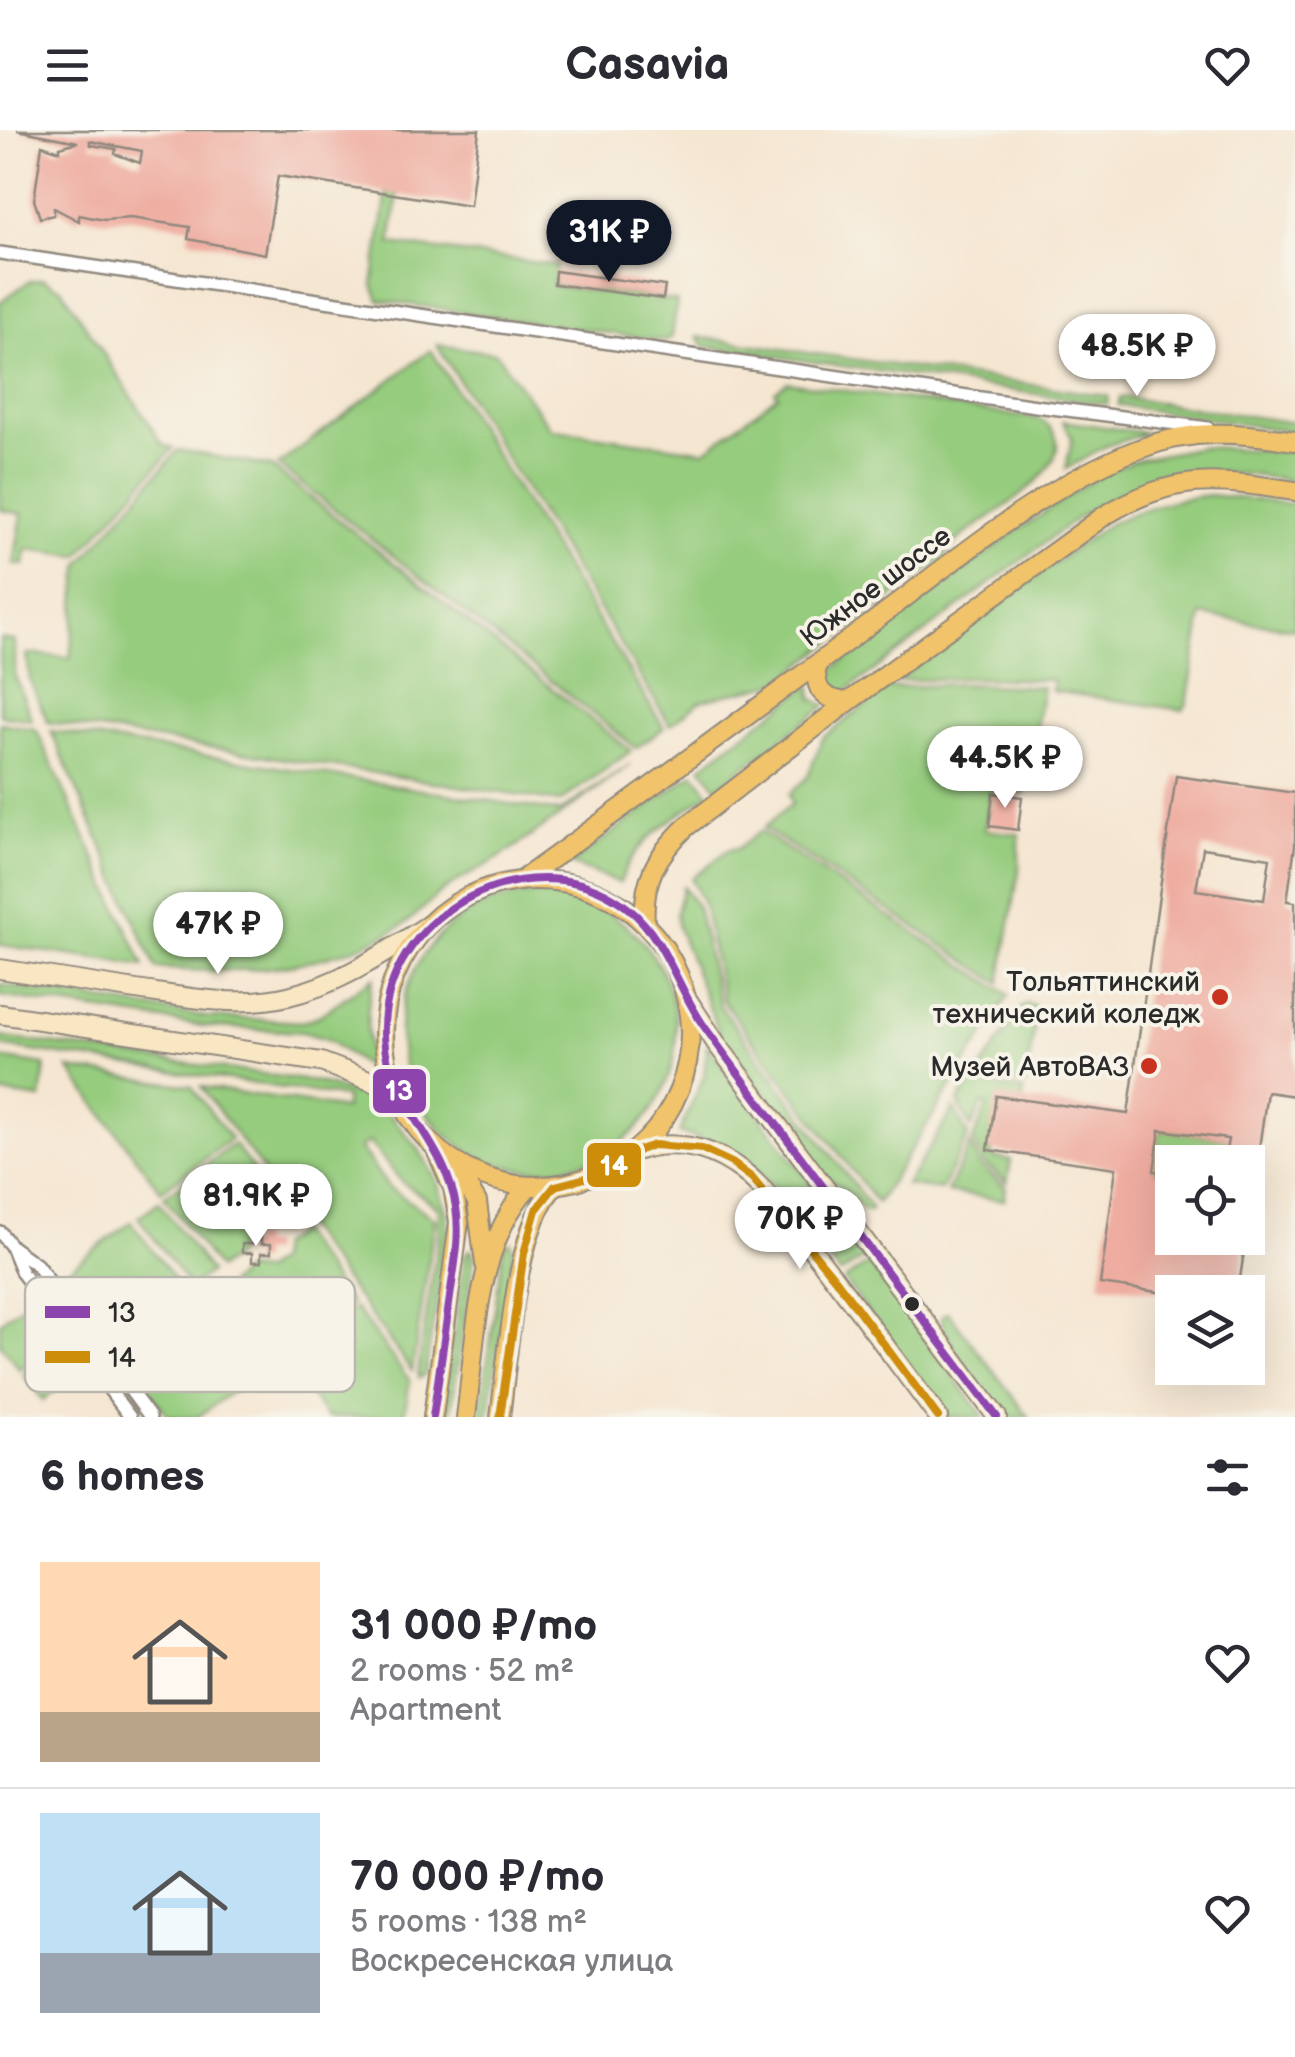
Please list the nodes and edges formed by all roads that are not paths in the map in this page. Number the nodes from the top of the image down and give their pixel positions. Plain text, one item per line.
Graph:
1 (0, 253) edge
2 (1232, 431) junction
3 (1295, 440) edge
4 (1295, 491) edge
5 (816, 664) junction
6 (848, 702) junction
7 (526, 877) junction
8 (430, 924) junction
9 (645, 924) junction
10 (0, 970) edge
11 (687, 999) junction
12 (0, 1014) edge
13 (395, 1090) junction
14 (432, 1142) junction
15 (638, 1150) junction
16 (453, 1161) junction
17 (555, 1186) junction
18 (528, 1187) junction
19 (0, 1232) edge
20 (11, 1246) junction
21 (486, 1274) junction
22 (25, 1277) edge
23 (47, 1277) edge
24 (111, 1392) edge
25 (132, 1392) edge
26 (130, 1417) edge
27 (150, 1417) edge
28 (433, 1417) edge
29 (466, 1417) edge
30 (500, 1417) edge
31 (938, 1417) edge
32 (997, 1417) edge

1 - 2 street
2 - 3 main road, Южное шоссе
2 - 5 main road, Южное шоссе
4 - 6 main road
5 - 6 main road
5 - 7 main road, Южное шоссе
6 - 9 main road
7 - 8 main road
7 - 9 main road
8 - 10 main road
8 - 13 main road
9 - 11 main road
11 - 15 main road
11 - 32 main road
12 - 13 main road
13 - 14 main road
14 - 16 main road
14 - 28 main road
15 - 17 main road
15 - 31 main road
16 - 18 main road
16 - 21 main road
17 - 18 main road
17 - 30 main road
18 - 21 main road
19 - 20 street
20 - 22 street
20 - 23 street
21 - 29 main road
24 - 26 street
25 - 27 street

